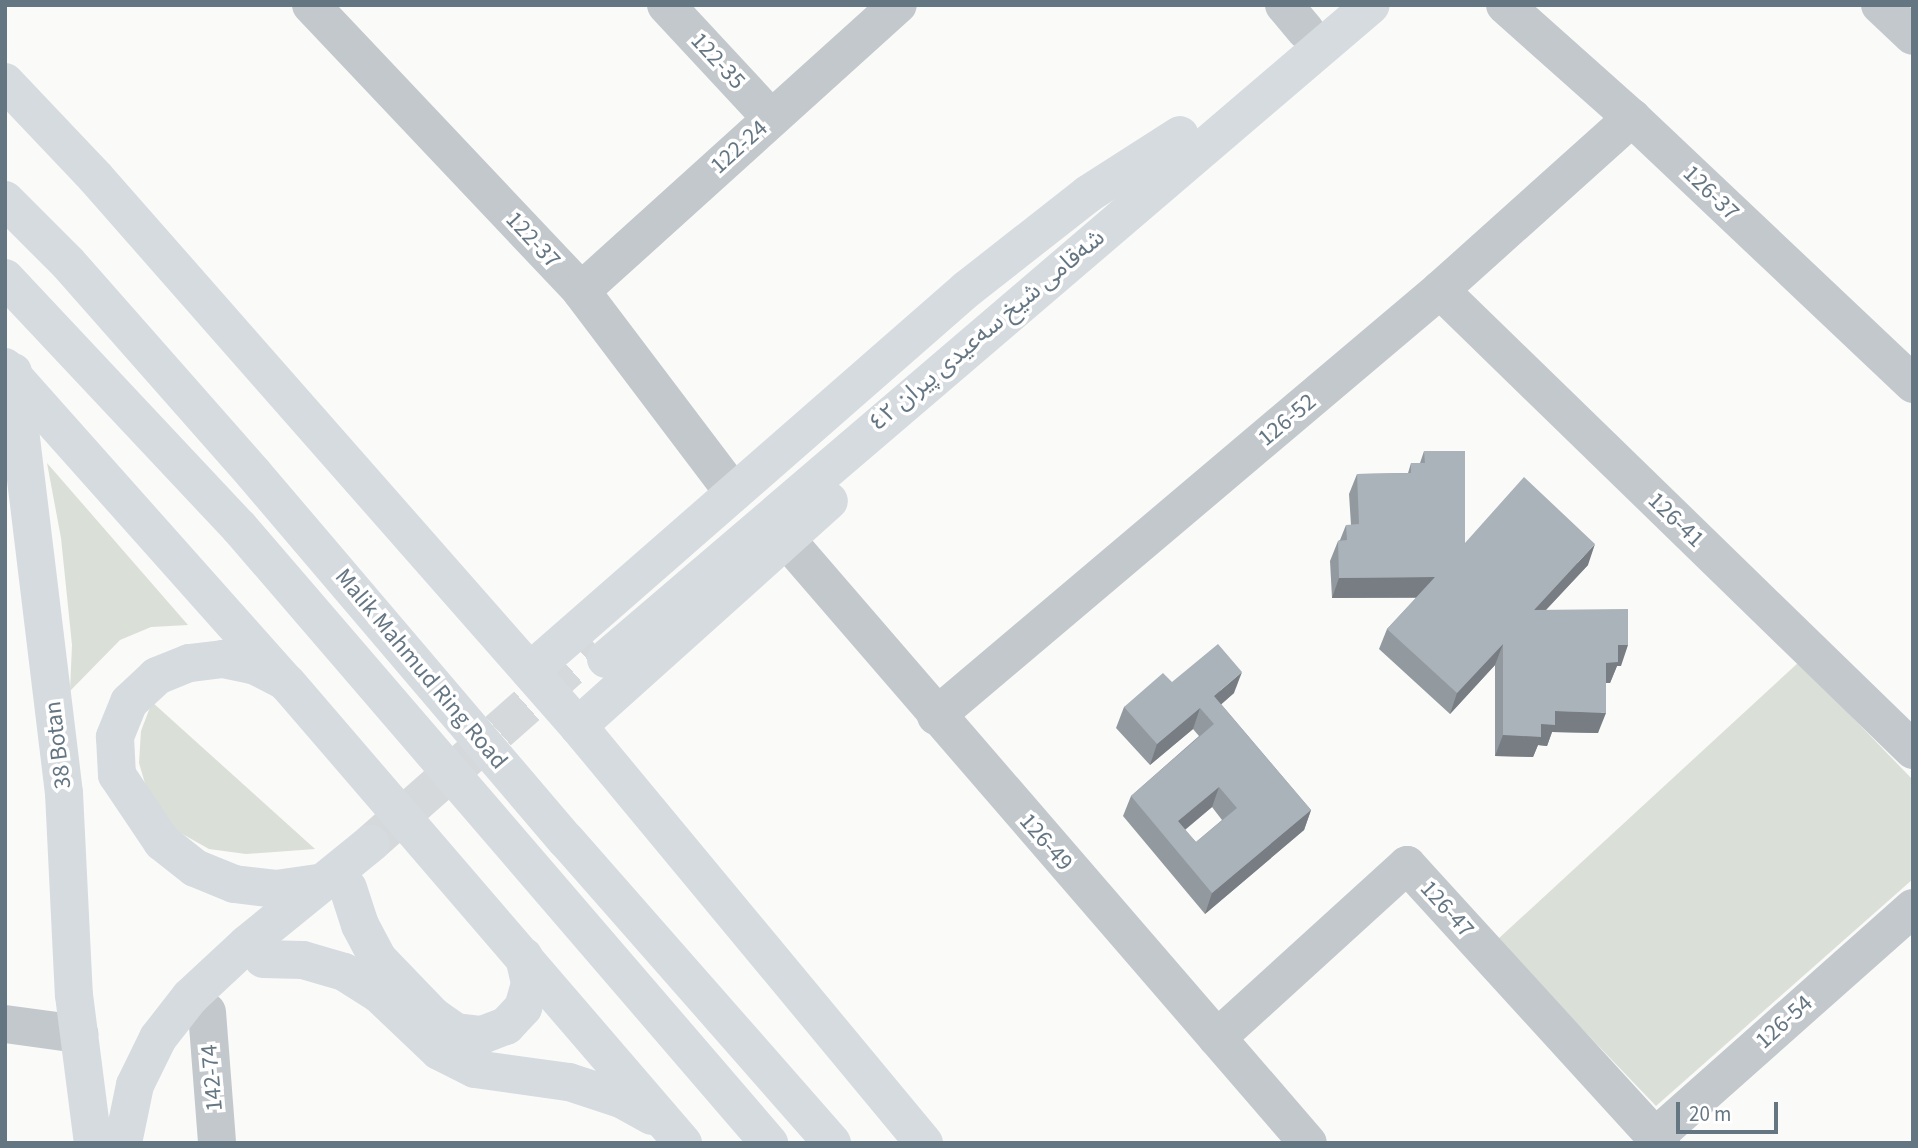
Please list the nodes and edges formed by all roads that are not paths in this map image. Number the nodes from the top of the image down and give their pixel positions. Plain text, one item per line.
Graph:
1 (311, 5) edge
2 (666, 5) edge
3 (898, 5) edge
4 (1334, 5) edge
5 (1371, 5) edge
6 (1505, 5) edge
7 (1881, 5) edge
8 (1295, 17) edge
9 (1913, 36) edge
10 (5, 82) edge
11 (771, 118) junction
12 (1632, 118) junction
13 (1188, 144) junction
14 (5, 200) edge
15 (5, 278) edge
16 (1440, 290) junction
17 (581, 291) junction
18 (8, 364) edge
19 (1913, 384) edge
20 (733, 492) junction
21 (786, 538) junction
22 (601, 652) tunnel mouth
23 (530, 671) junction
24 (287, 682) junction
25 (936, 716) junction
26 (578, 726) junction
27 (1913, 750) edge
28 (376, 851) tunnel mouth
29 (333, 885) junction
30 (1913, 908) edge
31 (524, 957) junction
32 (263, 959) junction
33 (207, 1012) junction
34 (5, 1024) edge
35 (79, 1034) junction
36 (1217, 1038) junction
37 (676, 1134) edge
38 (1658, 1140) edge
39 (93, 1143) edge
40 (123, 1143) edge
41 (144, 1143) edge
42 (217, 1143) edge
43 (769, 1143) edge
44 (832, 1143) edge
45 (925, 1143) edge
46 (1308, 1143) edge

1 - 17 street, 122-37
2 - 11 street, 122-35
3 - 11 street, 122-24
4 - 8 main road, شەقامی شیخ سەعیدی پیران ٤٢
5 - 13 main road, شەقامی شیخ سەعیدی پیران ٤٢
6 - 12 street, 126-37
7 - 9 street
8 - 13 main road, شەقامی شیخ سەعیدی پیران ٤٢
10 - 23 main road
11 - 17 street, 122-24
12 - 16 street, 126-52
12 - 19 street, 126-37
13 - 20 main road
13 - 21 main road
13 - 22 main road, شەقامی شیخ سەعیدی پیران ٤٢
14 - 44 main road, Malik Mahmud Ring Road
15 - 43 main road, Malik Mahmud Ring Road
16 - 25 street, 126-52
16 - 27 street, 126-41
17 - 20 street, 122-37
18 - 24 main road
18 - 35 main road, 38 Botan
20 - 23 main road
21 - 25 street, 126-49
21 - 26 main road
23 - 26 main road
24 - 29 main road
24 - 31 main road
25 - 36 street, 126-49
26 - 45 main road
28 - 29 main road
29 - 31 main road
29 - 32 main road
29 - 40 main road
30 - 38 street, 126-54
31 - 37 main road
32 - 33 main road
32 - 37 main road
33 - 41 main road
33 - 42 street, 142-74
34 - 35 street
35 - 39 main road, 38 Botan
36 - 38 street, 126-47
36 - 46 street, 126-49

